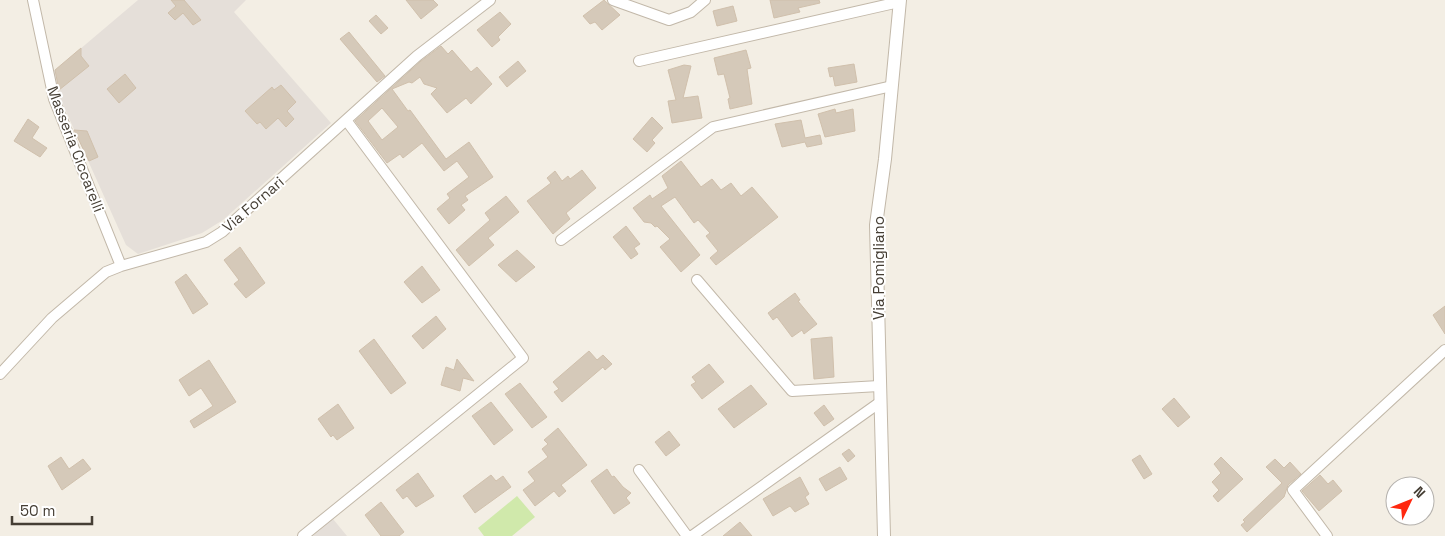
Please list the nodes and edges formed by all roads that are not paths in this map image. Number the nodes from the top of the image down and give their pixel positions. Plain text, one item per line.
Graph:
1 (33, 0) edge
2 (490, 0) edge
3 (613, 0) edge
4 (705, 0) edge
5 (900, 1) edge
6 (639, 61) dead end
7 (892, 86) junction
8 (346, 120) junction
9 (561, 240) dead end
10 (121, 266) junction
11 (697, 280) dead end
12 (1445, 350) edge
13 (0, 374) edge
14 (879, 386) junction
15 (880, 403) junction
16 (639, 470) dead end
17 (303, 536) edge
18 (687, 536) edge
19 (692, 536) edge
20 (884, 536) edge
21 (1327, 536) edge

1 - 10 street, Masseria Ciccarelli
2 - 8 street, Via Fornari
3 - 4 street
5 - 6 street
5 - 7 street, Via Pomigliano
7 - 9 street
7 - 14 street, Via Pomigliano
8 - 10 street, Via Fornari
8 - 17 street
10 - 13 street, Via Fornari
11 - 14 street
12 - 21 street
14 - 15 street, Via Pomigliano
15 - 19 street
15 - 20 street, Via Pomigliano
16 - 18 street

